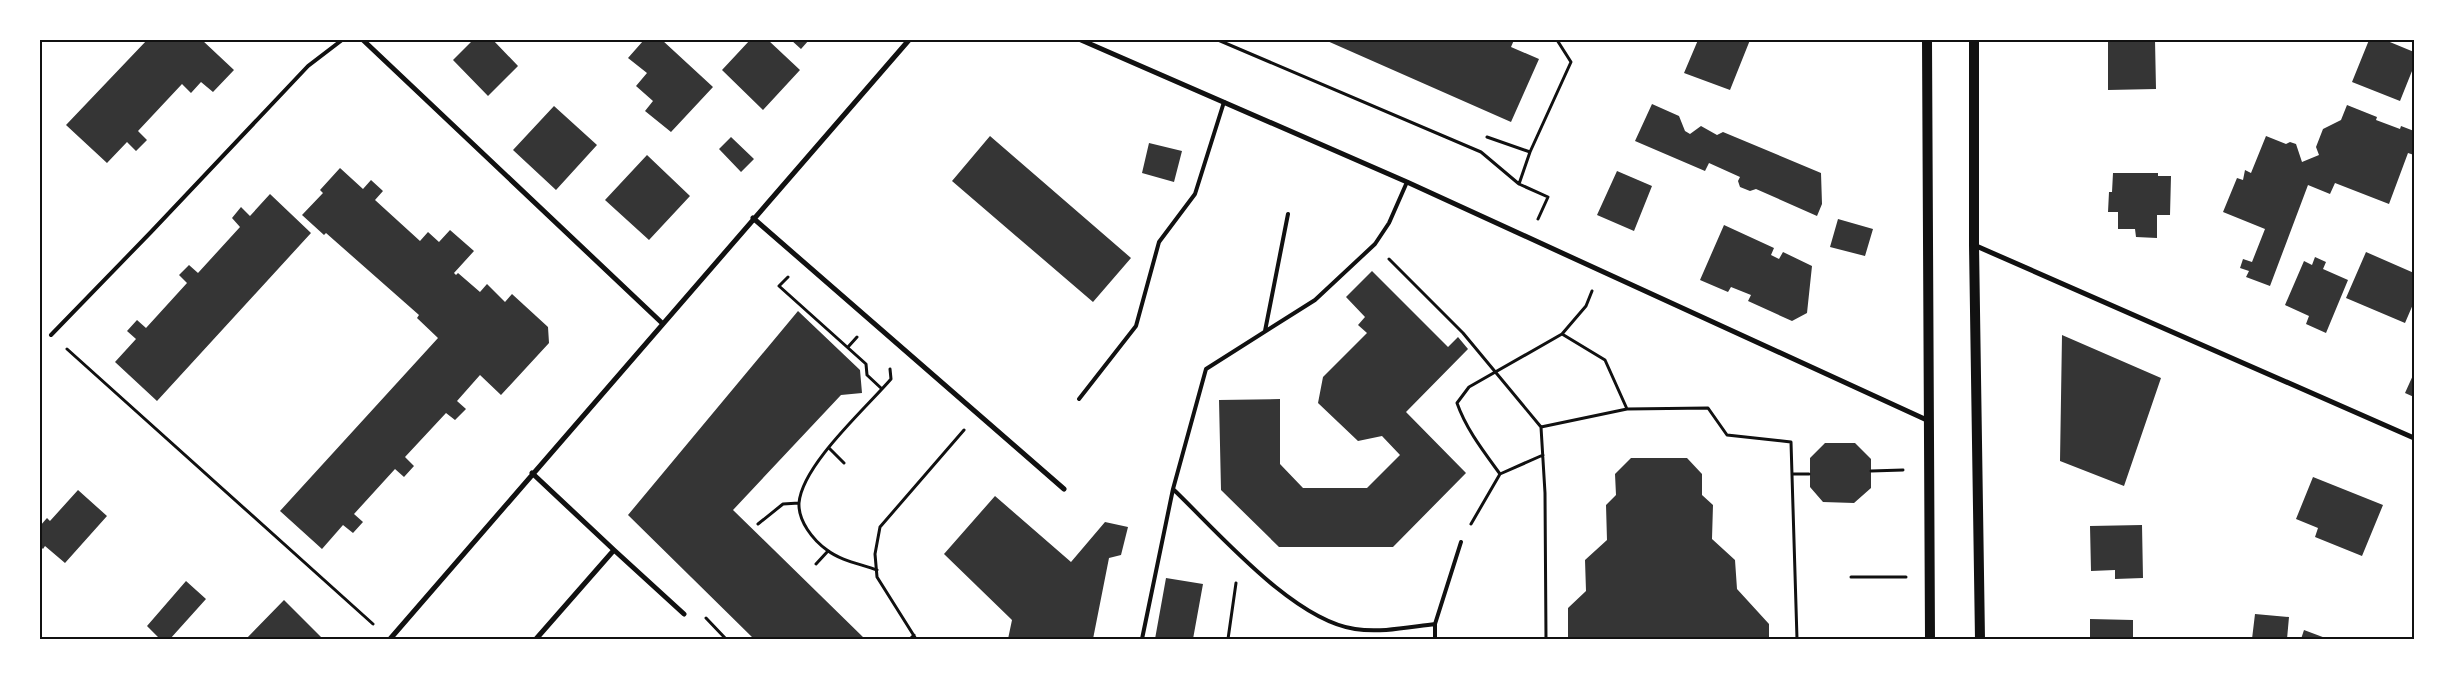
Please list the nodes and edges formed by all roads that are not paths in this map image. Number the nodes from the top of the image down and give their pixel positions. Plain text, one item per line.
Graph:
1 (342, 40) edge
2 (363, 40) edge
3 (909, 40) edge
4 (1081, 40) edge
5 (1927, 40) edge
6 (1974, 40) edge
7 (1224, 102) junction
8 (1407, 182) junction
9 (1288, 214) dead end
10 (753, 218) junction
11 (1974, 245) junction
12 (662, 323) junction
13 (1265, 331) junction
14 (51, 334) road end
15 (1079, 399) dead end
16 (1930, 421) junction
17 (2414, 438) edge
18 (532, 473) junction
19 (1064, 489) dead end
20 (1173, 489) junction
21 (1461, 542) road end
22 (614, 550) junction
23 (684, 614) dead end
24 (1435, 624) junction
25 (390, 639) edge
26 (536, 639) edge
27 (1142, 639) edge
28 (1435, 639) edge
29 (1930, 639) edge
30 (1980, 639) edge

1 - 14 lane
2 - 12 street
3 - 10 street
4 - 7 street
5 - 16 main road
6 - 11 main road
7 - 8 street
7 - 15 lane
8 - 13 lane
8 - 16 street
9 - 13 lane
10 - 12 street
10 - 19 street
11 - 17 street
11 - 30 main road
12 - 18 street
13 - 20 lane
16 - 29 main road
18 - 22 street
18 - 25 street
20 - 24 lane
20 - 27 lane
21 - 24 lane
22 - 23 street
22 - 26 street
24 - 28 lane

